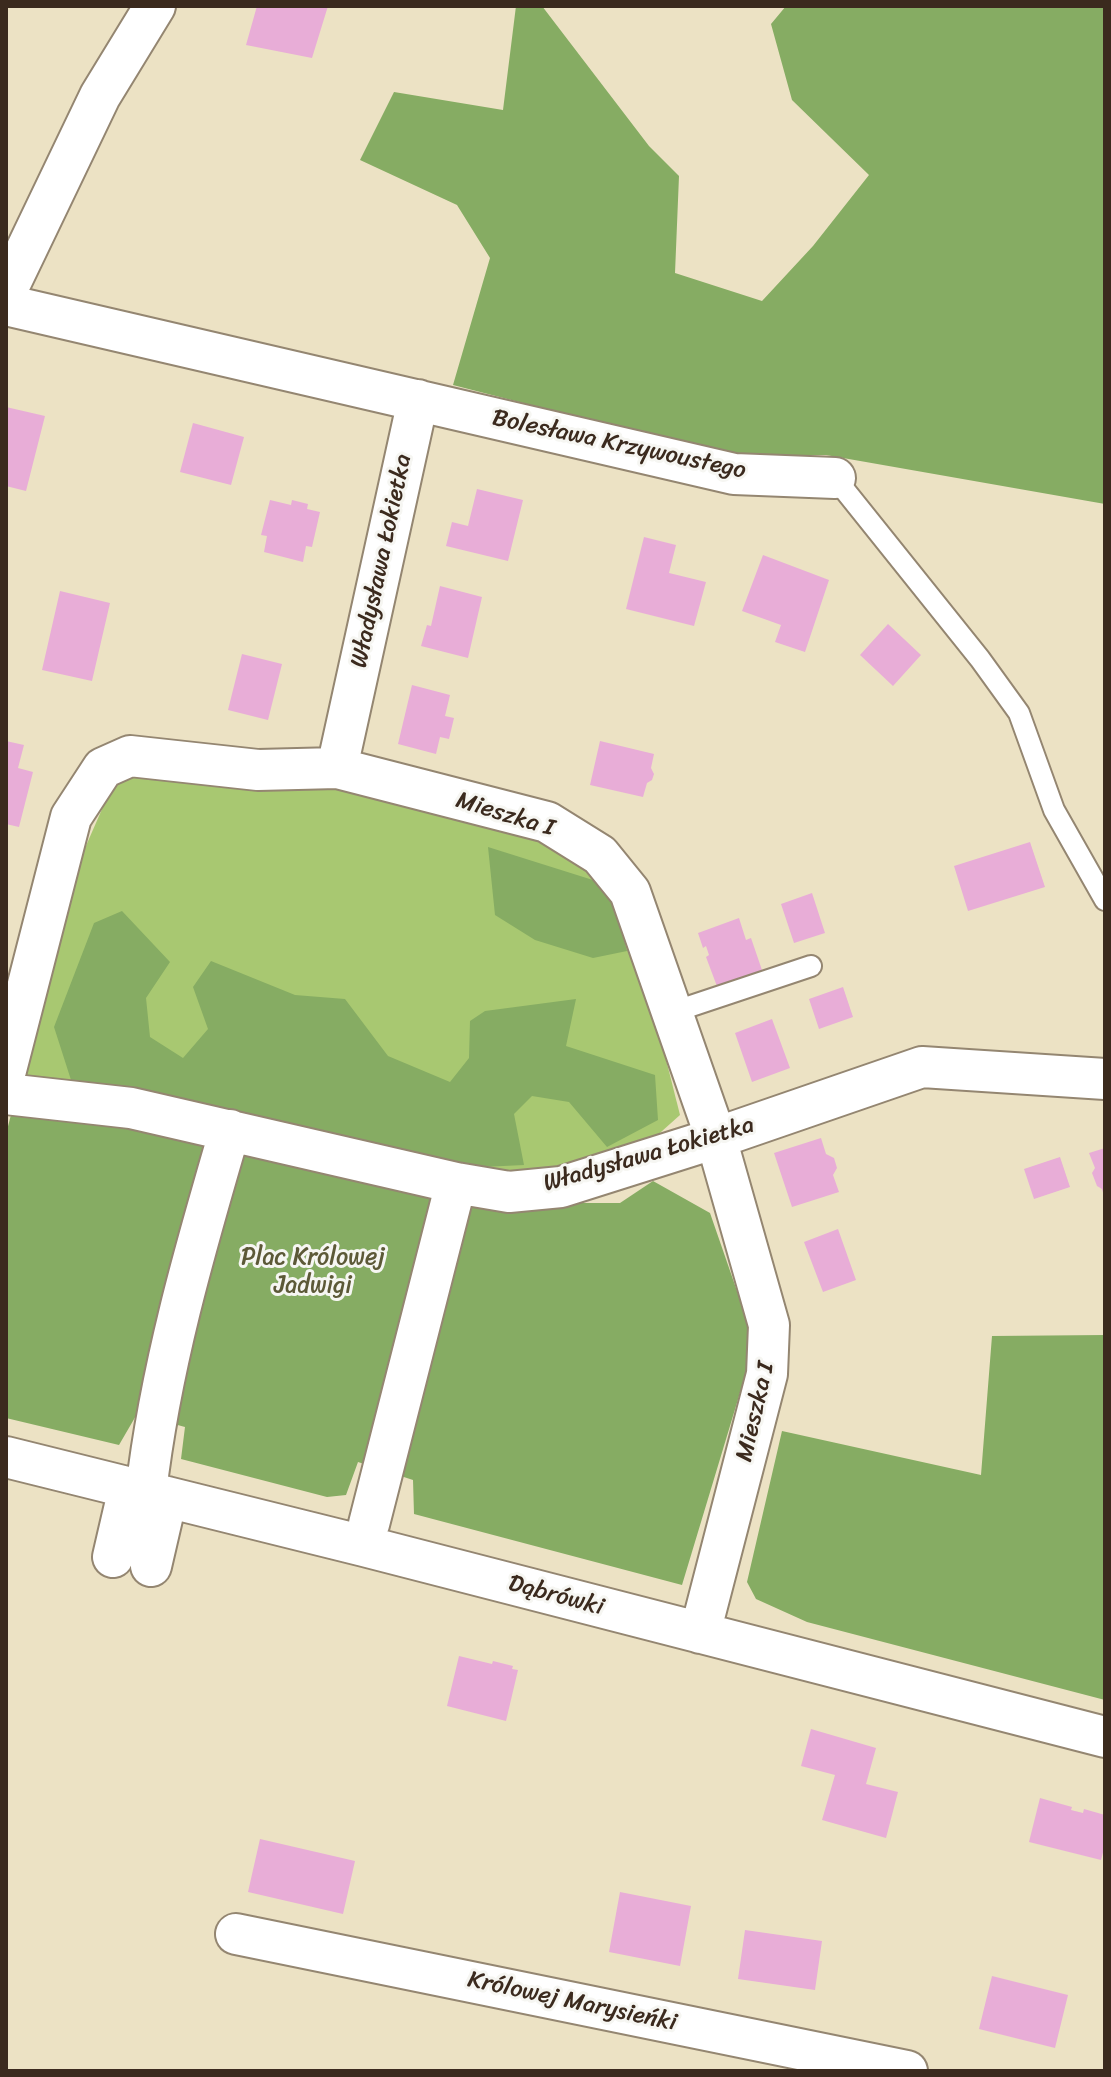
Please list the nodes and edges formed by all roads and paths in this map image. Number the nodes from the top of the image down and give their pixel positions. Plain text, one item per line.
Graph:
1 (155, 6) edge
2 (6, 292) edge
3 (6, 305) edge
4 (418, 400) junction
5 (835, 478) joint
6 (337, 768) junction
7 (1105, 900) edge
8 (811, 966) dead end
9 (673, 1012) junction
10 (6, 1070) edge
11 (1105, 1079) edge
12 (6, 1094) edge
13 (230, 1130) junction
14 (716, 1138) junction
15 (456, 1183) junction
16 (6, 1457) edge
17 (147, 1493) junction
18 (369, 1524) dead end
19 (113, 1557) dead end
20 (151, 1566) dead end
21 (700, 1633) junction
22 (1105, 1737) edge
23 (236, 1934) dead end
24 (907, 2071) edge

1 - 2 street
3 - 4 street, Bolesława Krzywoustego
4 - 5 street, Bolesława Krzywoustego
4 - 6 street, Władysława Łokietka
5 - 7 lane, Bolesława Krzywoustego
6 - 9 street, Mieszka I
6 - 10 street, Mieszka I
8 - 9 lane
9 - 14 street, Mieszka I
11 - 14 street, Władysława Łokietka
12 - 13 street, Władysława Łokietka
13 - 15 street, Władysława Łokietka
13 - 17 street
14 - 15 street, Władysława Łokietka
14 - 21 street, Mieszka I
15 - 18 street
16 - 17 street, Dąbrówki
17 - 19 street
17 - 20 street
17 - 21 street, Dąbrówki
21 - 22 street, Dąbrówki
23 - 24 street, Królowej Marysieńki

